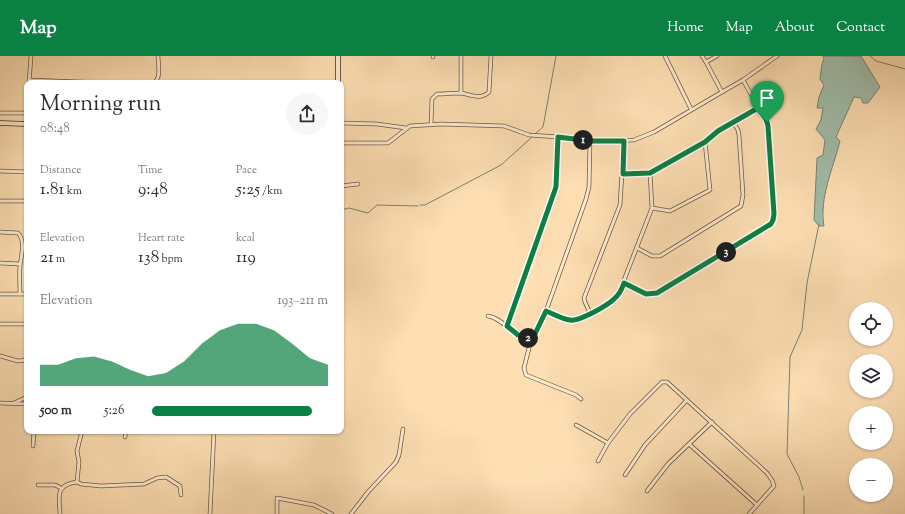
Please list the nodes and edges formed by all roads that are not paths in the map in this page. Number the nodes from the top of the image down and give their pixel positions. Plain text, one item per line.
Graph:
1 (31, 56) edge
2 (158, 56) edge
3 (338, 56) edge
4 (461, 56) edge
5 (491, 56) edge
6 (665, 56) edge
7 (702, 56) edge
8 (717, 56) edge
9 (775, 57) edge
10 (706, 62) junction
11 (30, 80) edge
12 (157, 80) edge
13 (338, 80) edge
14 (742, 80) junction
15 (722, 92) junction
16 (461, 93) junction
17 (758, 108) junction
18 (691, 110) junction
19 (0, 113) edge
20 (24, 113) edge
21 (734, 122) junction
22 (0, 123) edge
23 (344, 123) edge
24 (24, 124) edge
25 (431, 125) junction
26 (406, 128) junction
27 (558, 137) junction
28 (590, 141) junction
29 (624, 141) junction
30 (705, 142) junction
31 (344, 143) edge
32 (0, 171) edge
33 (24, 172) edge
34 (650, 173) junction
35 (623, 174) junction
36 (358, 184) dead end
37 (344, 186) edge
38 (0, 201) edge
39 (24, 201) edge
40 (652, 208) junction
41 (0, 232) edge
42 (637, 248) junction
43 (0, 263) edge
44 (20, 264) junction
45 (624, 283) junction
46 (0, 294) edge
47 (20, 294) junction
48 (24, 294) edge
49 (546, 311) junction
50 (590, 313) junction
51 (488, 316) dead end
52 (0, 324) edge
53 (24, 324) edge
54 (507, 326) junction
55 (532, 340) junction
56 (0, 356) edge
57 (24, 360) edge
58 (24, 398) edge
59 (581, 399) dead end
60 (687, 400) junction
61 (0, 403) edge
62 (12, 404) junction
63 (24, 404) edge
64 (712, 422) junction
65 (576, 424) dead end
66 (403, 429) dead end
67 (34, 434) edge
68 (81, 434) edge
69 (126, 434) edge
70 (214, 434) edge
71 (125, 437) dead end
72 (608, 443) junction
73 (689, 444) junction
74 (33, 446) dead end
75 (598, 461) dead end
76 (625, 475) dead end
77 (77, 482) junction
78 (38, 485) dead end
79 (61, 488) junction
80 (647, 490) dead end
81 (181, 496) dead end
82 (757, 505) junction
83 (60, 514) edge
84 (210, 514) edge
85 (277, 514) edge
86 (332, 514) edge
87 (351, 514) edge
88 (749, 514) edge

1 - 11 street
2 - 12 street
3 - 13 street
4 - 16 street
5 - 16 street
6 - 18 street
7 - 10 street
8 - 10 street
9 - 14 street
10 - 15 street
14 - 15 street
14 - 17 street
15 - 18 street
16 - 25 street
17 - 21 street
17 - 45 street
18 - 29 street
19 - 20 street
21 - 30 street
21 - 42 street
22 - 24 street
23 - 26 street
25 - 26 street
25 - 27 street
26 - 31 street
27 - 28 street
27 - 54 street
28 - 29 street
28 - 49 street
29 - 35 street
30 - 34 street
30 - 40 street
32 - 33 street
34 - 35 street
34 - 40 street
35 - 50 street
36 - 37 street
38 - 39 street
40 - 42 street
41 - 44 street
42 - 45 street
43 - 44 street
44 - 47 street
45 - 50 street
46 - 47 street
47 - 48 street
49 - 50 street
49 - 55 street
51 - 54 street
52 - 53 street
54 - 55 street
55 - 59 street
56 - 57 street
58 - 62 street
60 - 64 street
60 - 72 street
60 - 76 street
61 - 62 street
62 - 63 street
64 - 73 street
64 - 82 street
65 - 72 street
66 - 87 street
67 - 74 street
68 - 77 street
69 - 71 street
70 - 84 street
72 - 75 street
73 - 80 street
73 - 82 street
77 - 79 street
77 - 81 street
78 - 79 street
79 - 83 street
82 - 88 street
85 - 86 street

